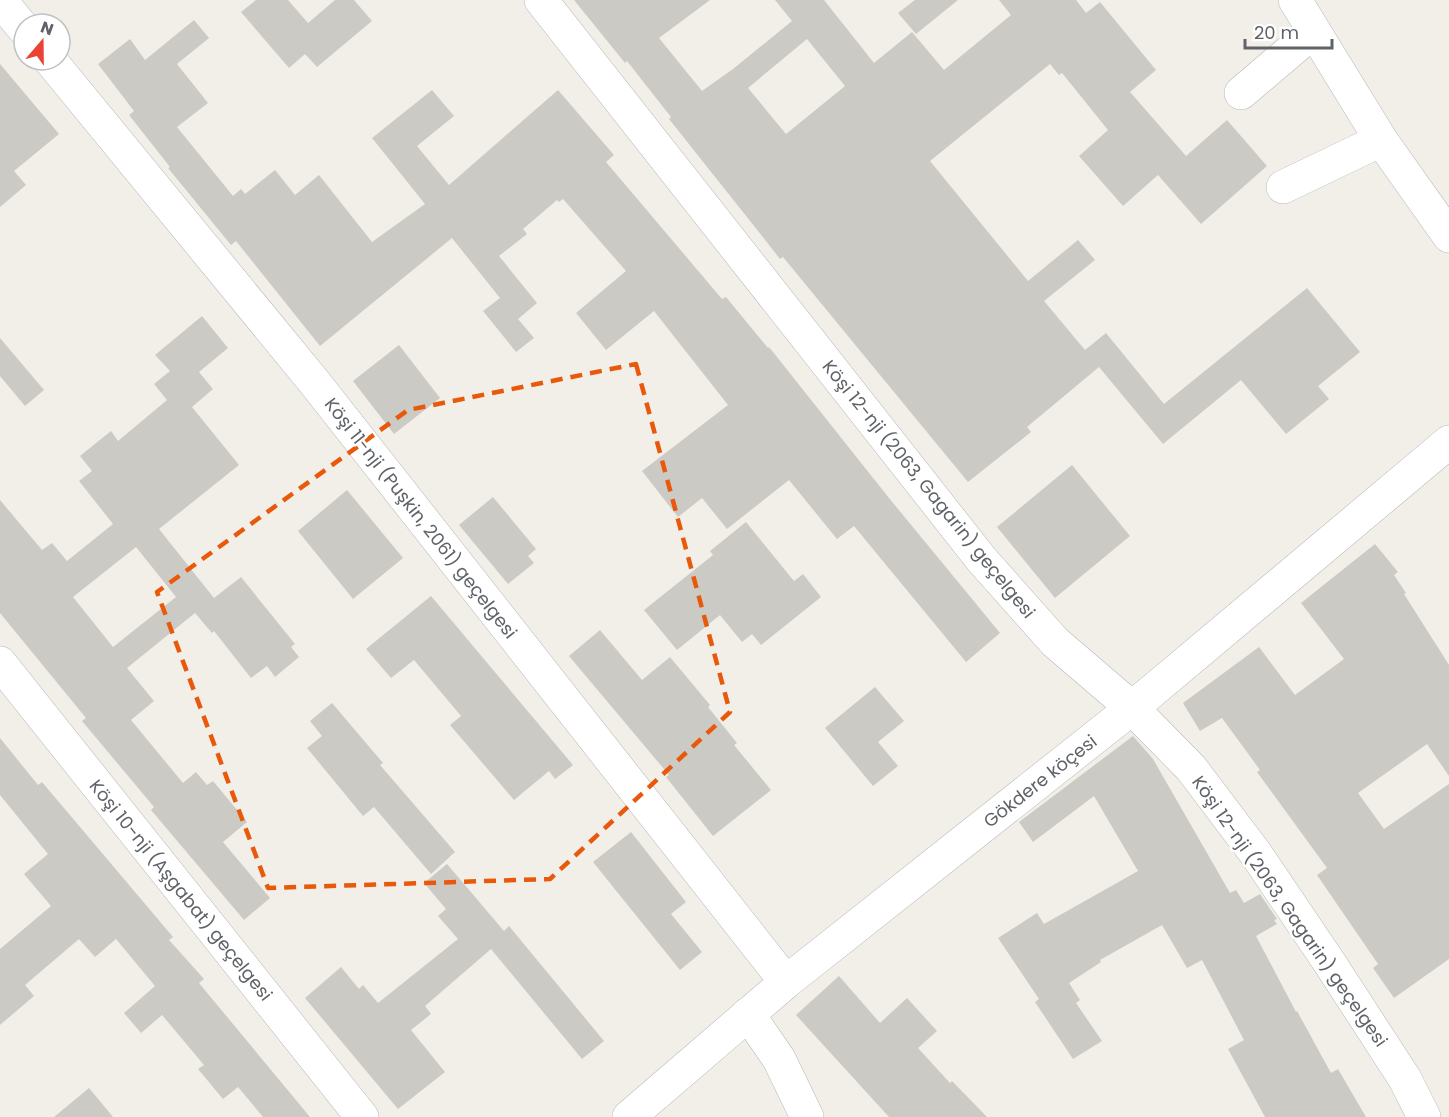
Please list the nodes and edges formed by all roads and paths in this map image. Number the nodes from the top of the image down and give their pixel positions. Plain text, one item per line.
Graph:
1 (0, 0) edge
2 (541, 0) edge
3 (1295, 0) edge
4 (12, 14) edge
5 (1314, 32) junction
6 (60, 72) edge
7 (1241, 93) dead end
8 (1381, 140) junction
9 (1283, 187) dead end
10 (1449, 236) edge
11 (1449, 442) edge
12 (0, 663) edge
13 (1132, 708) junction
14 (786, 982) junction
15 (748, 1014) junction
16 (362, 1117) edge
17 (628, 1117) edge
18 (807, 1117) edge
19 (1424, 1117) edge

1 - 4 street
2 - 13 street, Köşi 12-nji (2063, Gagarin) geçelgesi
3 - 5 street
5 - 7 street
5 - 8 street
6 - 14 street, Köşi 11-nji (Puşkin, 2061) geçelgesi
8 - 9 street
8 - 10 street
11 - 13 street, Gökdere köçesi
12 - 16 street, Köşi 10-nji (Aşgabat) geçelgesi
13 - 14 street, Gökdere köçesi
13 - 19 street, Köşi 12-nji (2063, Gagarin) geçelgesi
14 - 15 street, Gökdere köçesi
15 - 17 street, Gökdere köçesi
15 - 18 street

